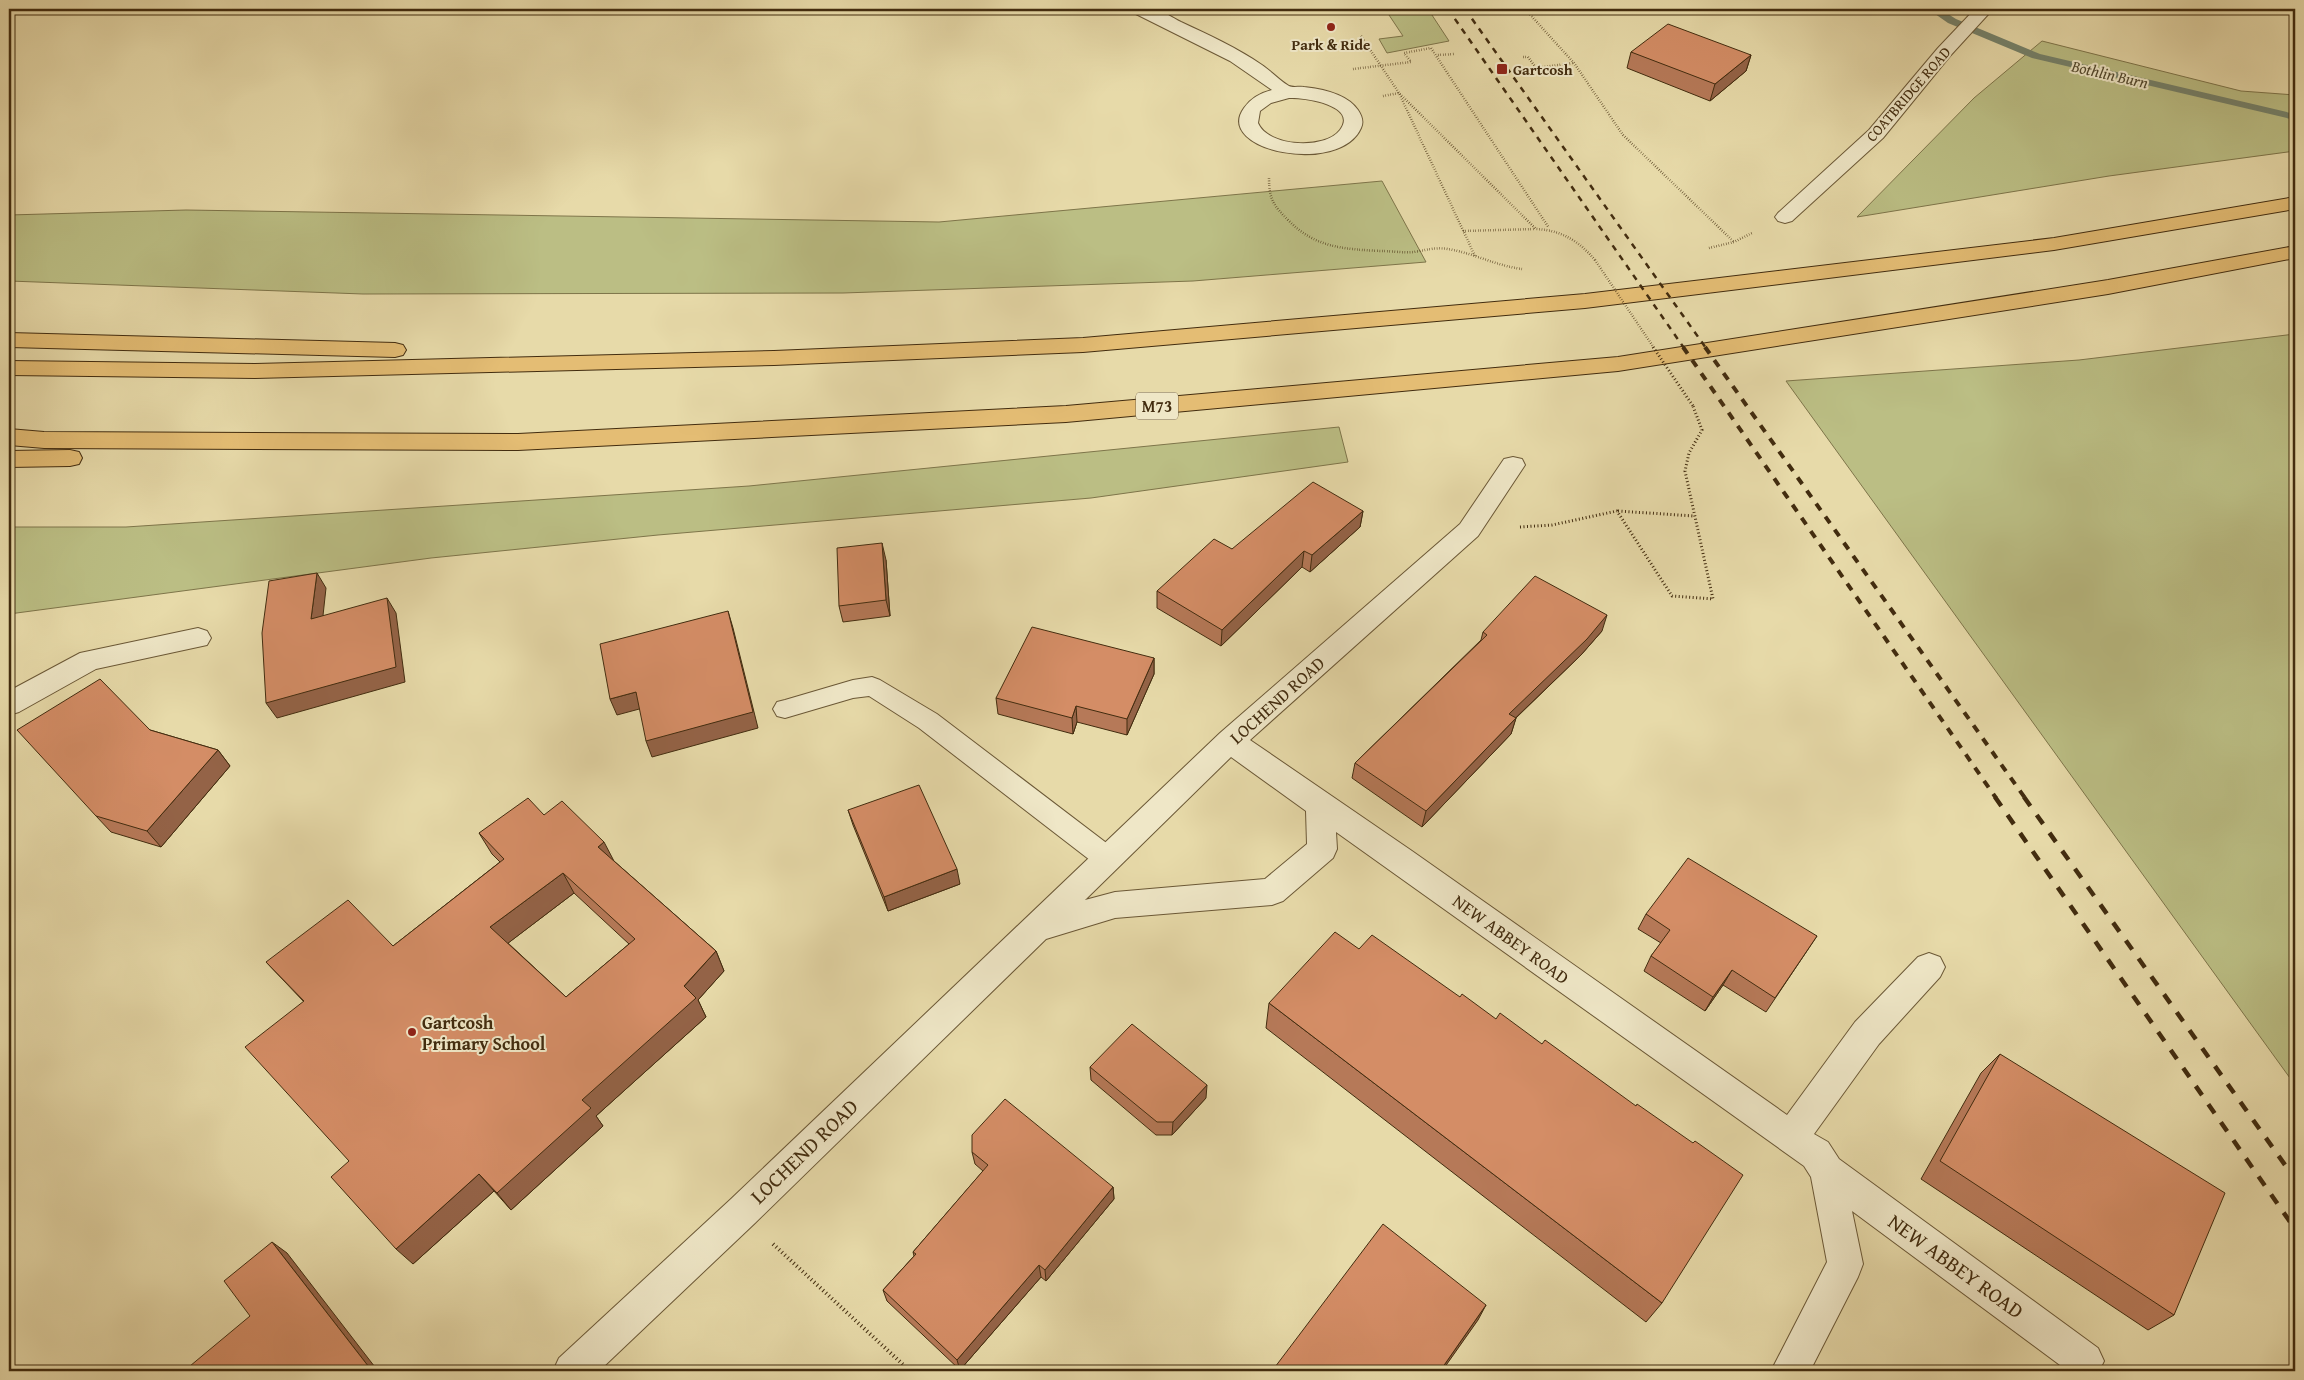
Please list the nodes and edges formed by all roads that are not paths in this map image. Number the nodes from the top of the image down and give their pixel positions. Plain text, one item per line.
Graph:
1 (1140, 9) edge
2 (1984, 9) edge
3 (1286, 93) junction
4 (2295, 203) edge
5 (1785, 217) road end
6 (2295, 252) edge
7 (9, 340) edge
8 (774, 358) junction
9 (9, 368) edge
10 (9, 437) edge
11 (518, 442) junction
12 (9, 459) edge
13 (1513, 465) dead end
14 (198, 638) dead end
15 (9, 704) edge
16 (785, 710) dead end
17 (1230, 741) junction
18 (1320, 805) junction
19 (1108, 859) junction
20 (1034, 929) junction
21 (1929, 967) dead end
22 (1790, 1138) junction
23 (1827, 1171) junction
24 (2085, 1360) dead end
25 (572, 1371) edge
26 (1790, 1371) edge

1 - 3 street
2 - 5 street, COATBRIDGE ROAD
3 - 3 street
4 - 8 highway
6 - 11 highway, M73
7 - 8 highway
8 - 9 highway
10 - 11 highway, M73
11 - 12 highway
13 - 17 street, LOCHEND ROAD
14 - 15 street
16 - 19 lane
17 - 18 street, NEW ABBEY ROAD
17 - 19 street, LOCHEND ROAD
18 - 20 street, LOCHEND ROAD
18 - 22 street, NEW ABBEY ROAD
19 - 20 street, LOCHEND ROAD
20 - 25 street, LOCHEND ROAD
21 - 22 street
22 - 23 street, NEW ABBEY ROAD
23 - 24 street, NEW ABBEY ROAD
23 - 26 street, NEW ABBEY ROAD

